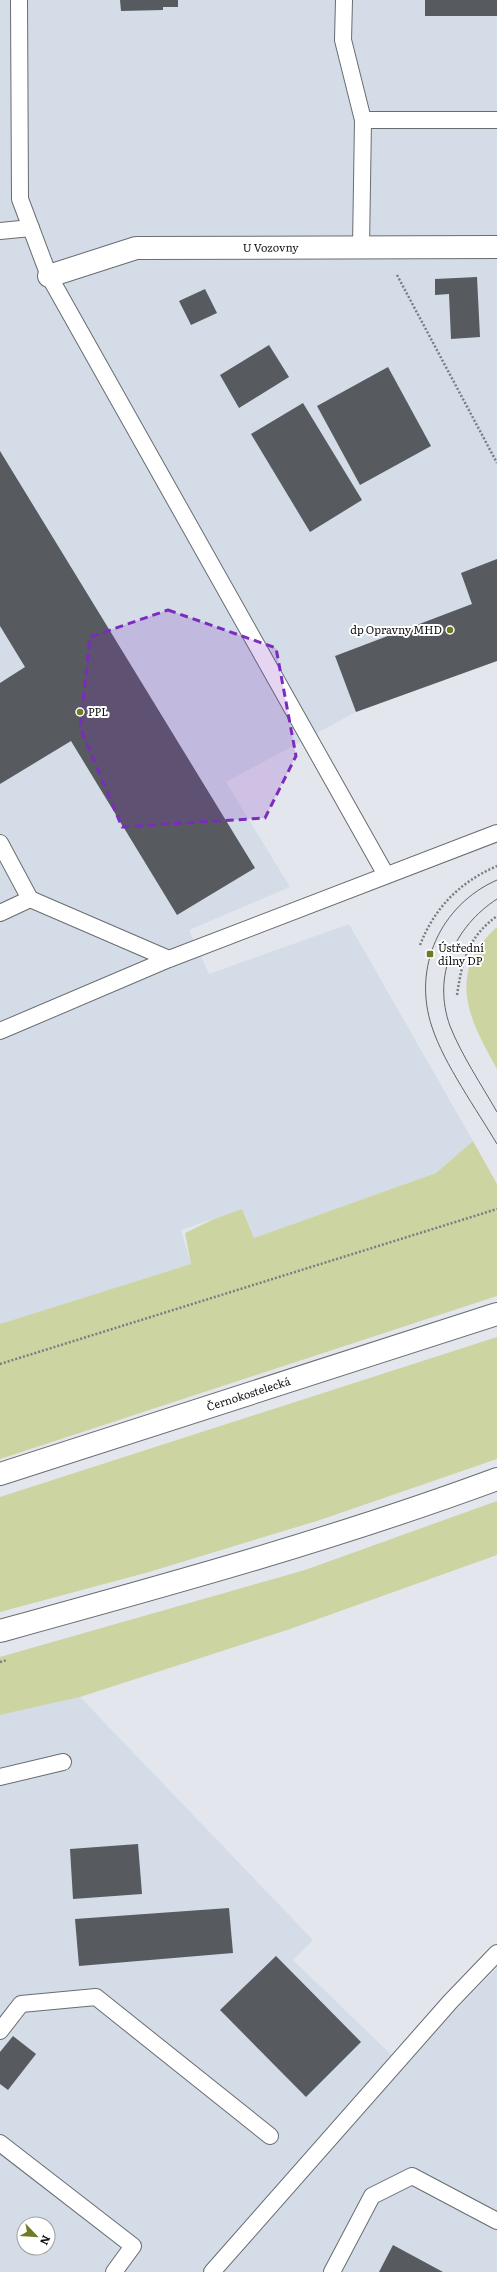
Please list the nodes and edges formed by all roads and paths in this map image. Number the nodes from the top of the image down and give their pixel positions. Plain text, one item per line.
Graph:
1 (19, 0) edge
2 (344, 0) edge
3 (363, 120) junction
4 (497, 120) edge
5 (31, 228) junction
6 (0, 231) edge
7 (361, 247) junction
8 (497, 247) edge
9 (395, 271) dead end
10 (48, 276) junction
11 (497, 462) edge
12 (497, 833) edge
13 (0, 843) edge
14 (497, 866) edge
15 (386, 874) junction
16 (30, 899) junction
17 (0, 913) edge
18 (497, 916) edge
19 (420, 945) dead end
20 (169, 959) junction
21 (457, 995) dead end
22 (0, 1031) edge
23 (497, 1209) edge
24 (497, 1314) edge
25 (0, 1364) edge
26 (0, 1474) edge
27 (497, 1479) edge
28 (0, 1631) edge
29 (63, 1762) dead end
30 (0, 1777) edge
31 (497, 1953) edge
32 (0, 2031) edge
33 (270, 2136) dead end
34 (0, 2144) edge
35 (497, 2221) edge
36 (114, 2272) edge
37 (212, 2272) edge
38 (332, 2272) edge

1 - 5 lane
2 - 3 lane
3 - 4 lane
3 - 7 lane
5 - 6 lane
5 - 10 lane
7 - 8 main road, U Vozovny
7 - 10 main road, U Vozovny
9 - 11 path
10 - 15 lane
12 - 15 lane
13 - 16 lane
14 - 19 path
15 - 20 lane
16 - 17 lane
16 - 20 lane
18 - 21 path
20 - 22 lane
23 - 25 path
24 - 26 main road, Černokostelecká
27 - 28 main road
29 - 30 lane
31 - 37 lane
32 - 33 lane
34 - 36 lane
35 - 38 lane

